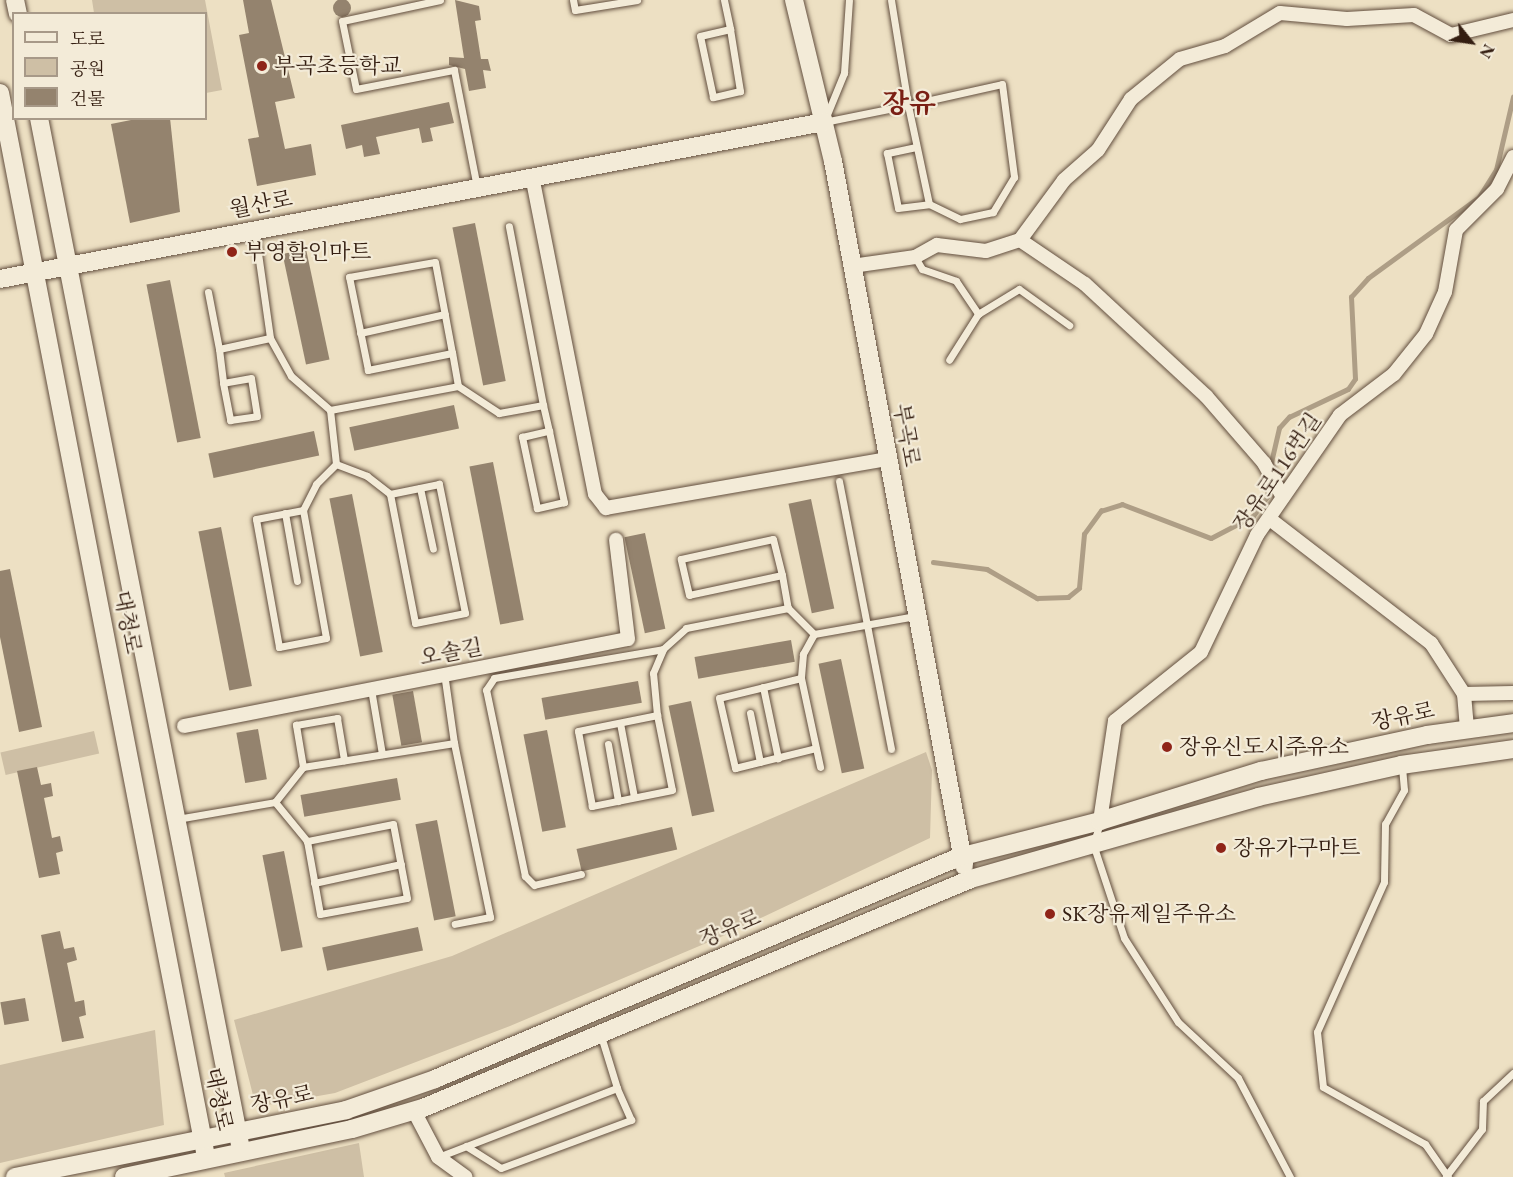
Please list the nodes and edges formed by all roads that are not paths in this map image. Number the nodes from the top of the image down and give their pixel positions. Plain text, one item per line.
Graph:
1 (440, 0) edge
2 (573, 0) edge
3 (637, 0) edge
4 (724, 0) edge
5 (794, 0) edge
6 (849, 0) edge
7 (891, 0) edge
8 (612, 3) edge
9 (1513, 20) edge
10 (730, 29) junction
11 (0, 93) edge
12 (908, 105) junction
13 (39, 120) edge
14 (824, 122) junction
15 (916, 147) junction
16 (1513, 157) edge
17 (532, 176) junction
18 (477, 187) junction
19 (928, 204) junction
20 (509, 226) dead end
21 (255, 230) junction
22 (1020, 240) junction
23 (915, 257) junction
24 (70, 266) junction
25 (852, 266) junction
26 (38, 272) junction
27 (0, 279) edge
28 (208, 292) dead end
29 (445, 314) junction
30 (978, 314) junction
31 (1069, 325) dead end
32 (360, 333) junction
33 (270, 338) junction
34 (219, 349) junction
35 (452, 353) junction
36 (949, 360) dead end
37 (223, 383) junction
38 (458, 386) junction
39 (543, 405) junction
40 (330, 410) junction
41 (549, 431) junction
42 (887, 459) junction
43 (336, 464) junction
44 (839, 481) dead end
45 (420, 488) junction
46 (390, 494) junction
47 (1283, 497) junction
48 (303, 510) junction
49 (285, 513) junction
50 (1271, 520) junction
51 (616, 540) dead end
52 (433, 549) dead end
53 (782, 575) junction
54 (297, 581) dead end
55 (788, 608) junction
56 (915, 616) junction
57 (866, 622) junction
58 (814, 634) junction
59 (663, 649) junction
60 (801, 678) junction
61 (444, 680) dead end
62 (763, 687) junction
63 (1513, 693) edge
64 (1464, 694) junction
65 (372, 695) dead end
66 (750, 713) dead end
67 (657, 716) junction
68 (620, 723) junction
69 (1513, 723) edge
70 (184, 726) dead end
71 (1467, 728) junction
72 (454, 743) junction
73 (608, 744) dead end
74 (816, 748) junction
75 (891, 749) dead end
76 (1513, 750) edge
77 (382, 754) junction
78 (778, 758) junction
79 (344, 760) junction
80 (760, 762) junction
81 (1401, 765) junction
82 (303, 767) junction
83 (820, 767) dead end
84 (634, 797) junction
85 (618, 801) junction
86 (275, 802) junction
87 (177, 819) junction
88 (1101, 821) junction
89 (306, 841) junction
90 (1093, 844) junction
91 (958, 857) junction
92 (401, 864) junction
93 (580, 874) dead end
94 (971, 879) junction
95 (314, 883) junction
96 (455, 924) dead end
97 (600, 1034) junction
98 (1513, 1073) edge
99 (617, 1088) junction
100 (414, 1111) junction
101 (237, 1132) junction
102 (202, 1140) junction
103 (466, 1146) junction
104 (241, 1152) junction
105 (438, 1157) junction
106 (207, 1160) junction
107 (1447, 1176) edge
108 (15, 1177) edge
109 (124, 1177) edge
110 (466, 1177) edge
111 (1290, 1177) edge

1 - 18 lane
2 - 8 lane
3 - 8 lane
4 - 10 lane
5 - 14 main road, 부곡로
6 - 14 lane
7 - 12 lane
9 - 22 street
10 - 10 lane
11 - 26 main road, 대청로
12 - 14 lane
12 - 15 lane
12 - 19 lane
13 - 24 main road, 대청로
14 - 17 main road, 월산로
14 - 25 main road, 부곡로
15 - 19 lane
15 - 19 lane
16 - 47 street, 장유로116번길
17 - 18 main road, 월산로
17 - 42 street
18 - 21 main road, 월산로
20 - 39 lane
21 - 24 main road, 월산로
21 - 33 lane
22 - 23 street
22 - 47 street
23 - 25 street
23 - 30 lane
24 - 26 main road, 월산로
24 - 87 main road, 대청로
25 - 42 main road, 부곡로
26 - 27 main road, 월산로
26 - 102 main road, 대청로
28 - 34 lane
29 - 32 lane
29 - 32 lane
29 - 35 lane
30 - 31 lane
30 - 36 lane
32 - 35 lane
33 - 34 lane
33 - 40 lane
34 - 37 lane
35 - 38 lane
37 - 37 lane
38 - 39 lane
38 - 40 lane
39 - 41 lane
40 - 43 lane
41 - 41 lane
42 - 56 main road, 부곡로
43 - 46 lane
43 - 48 lane
44 - 57 lane
45 - 46 lane
45 - 46 lane
45 - 52 lane
47 - 50 street, 장유로116번길
48 - 49 lane
48 - 49 lane
49 - 54 lane
50 - 64 street, 장유로
50 - 88 street, 장유로116번길
51 - 70 street, 오솔길
53 - 53 lane
53 - 55 lane
55 - 58 lane
55 - 59 lane
56 - 57 lane
56 - 91 main road, 부곡로
57 - 58 lane
57 - 75 lane
58 - 60 lane
59 - 67 lane
59 - 93 lane
60 - 62 lane
60 - 74 lane
61 - 72 lane
62 - 78 lane
62 - 80 lane
63 - 64 street, 장유로
64 - 71 street, 장유로
65 - 77 lane
66 - 80 lane
67 - 68 lane
67 - 84 lane
68 - 84 lane
68 - 85 lane
69 - 71 main road, 장유로
71 - 88 main road, 장유로
72 - 77 lane
72 - 96 lane
73 - 85 lane
74 - 78 lane
74 - 83 lane
76 - 81 main road, 장유로
77 - 79 lane
78 - 80 lane
79 - 82 lane
79 - 82 lane
81 - 90 main road, 장유로
81 - 107 lane
82 - 86 lane
84 - 85 lane
86 - 87 lane
86 - 89 lane
87 - 101 main road, 대청로
88 - 90 lane
88 - 91 main road, 장유로
89 - 92 lane
89 - 95 lane
90 - 94 main road, 장유로
90 - 111 lane
91 - 94 main road, 부곡로
91 - 101 main road, 장유로
92 - 95 lane
92 - 95 lane
94 - 97 main road, 장유로
97 - 99 lane
97 - 100 main road, 장유로
98 - 107 lane
99 - 103 lane
99 - 103 lane
100 - 104 main road, 장유로
100 - 105 street
101 - 102 main road, 장유로
101 - 104 main road, 대청로
102 - 106 main road, 대청로
102 - 108 main road, 장유로
103 - 105 lane
104 - 106 main road, 장유로
105 - 110 street
106 - 109 main road, 장유로

